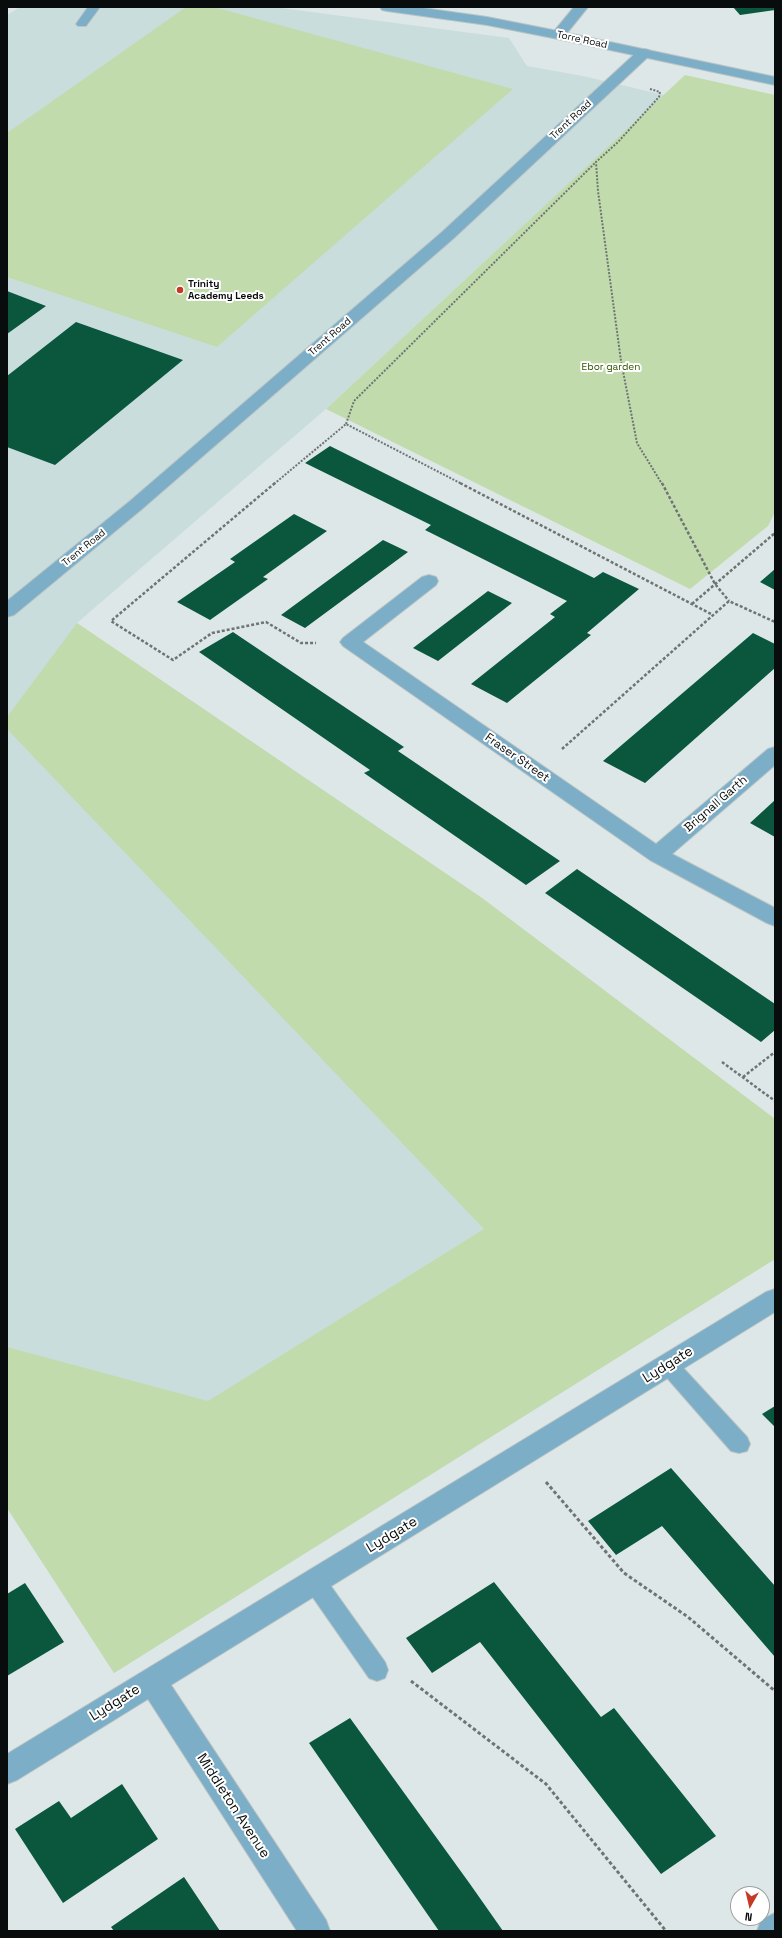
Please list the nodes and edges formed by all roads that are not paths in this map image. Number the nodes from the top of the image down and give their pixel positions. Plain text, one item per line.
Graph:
1 (94, 7) edge
2 (387, 7) edge
3 (582, 7) edge
4 (82, 24) dead end
5 (558, 35) junction
6 (644, 53) junction
7 (775, 81) edge
8 (429, 581) dead end
9 (7, 611) edge
10 (775, 754) edge
11 (658, 855) junction
12 (775, 918) edge
13 (775, 1299) edge
14 (668, 1365) junction
15 (740, 1444) dead end
16 (316, 1582) junction
17 (378, 1670) road end
18 (152, 1681) junction
19 (7, 1770) edge
20 (775, 1928) edge
21 (315, 1931) edge
22 (772, 1931) edge

1 - 4 lane
2 - 5 street, Torre Road
3 - 5 street
5 - 6 street, Torre Road
6 - 7 street, Torre Road
6 - 9 street, Trent Road
8 - 11 street, Fraser Street
10 - 11 street, Brignall Garth
11 - 12 street, Fraser Street
13 - 14 street, Lydgate
14 - 15 lane
14 - 16 street, Lydgate
16 - 17 lane
16 - 18 street, Lydgate
18 - 19 street, Lydgate
18 - 21 street, Middleton Avenue
20 - 22 street

